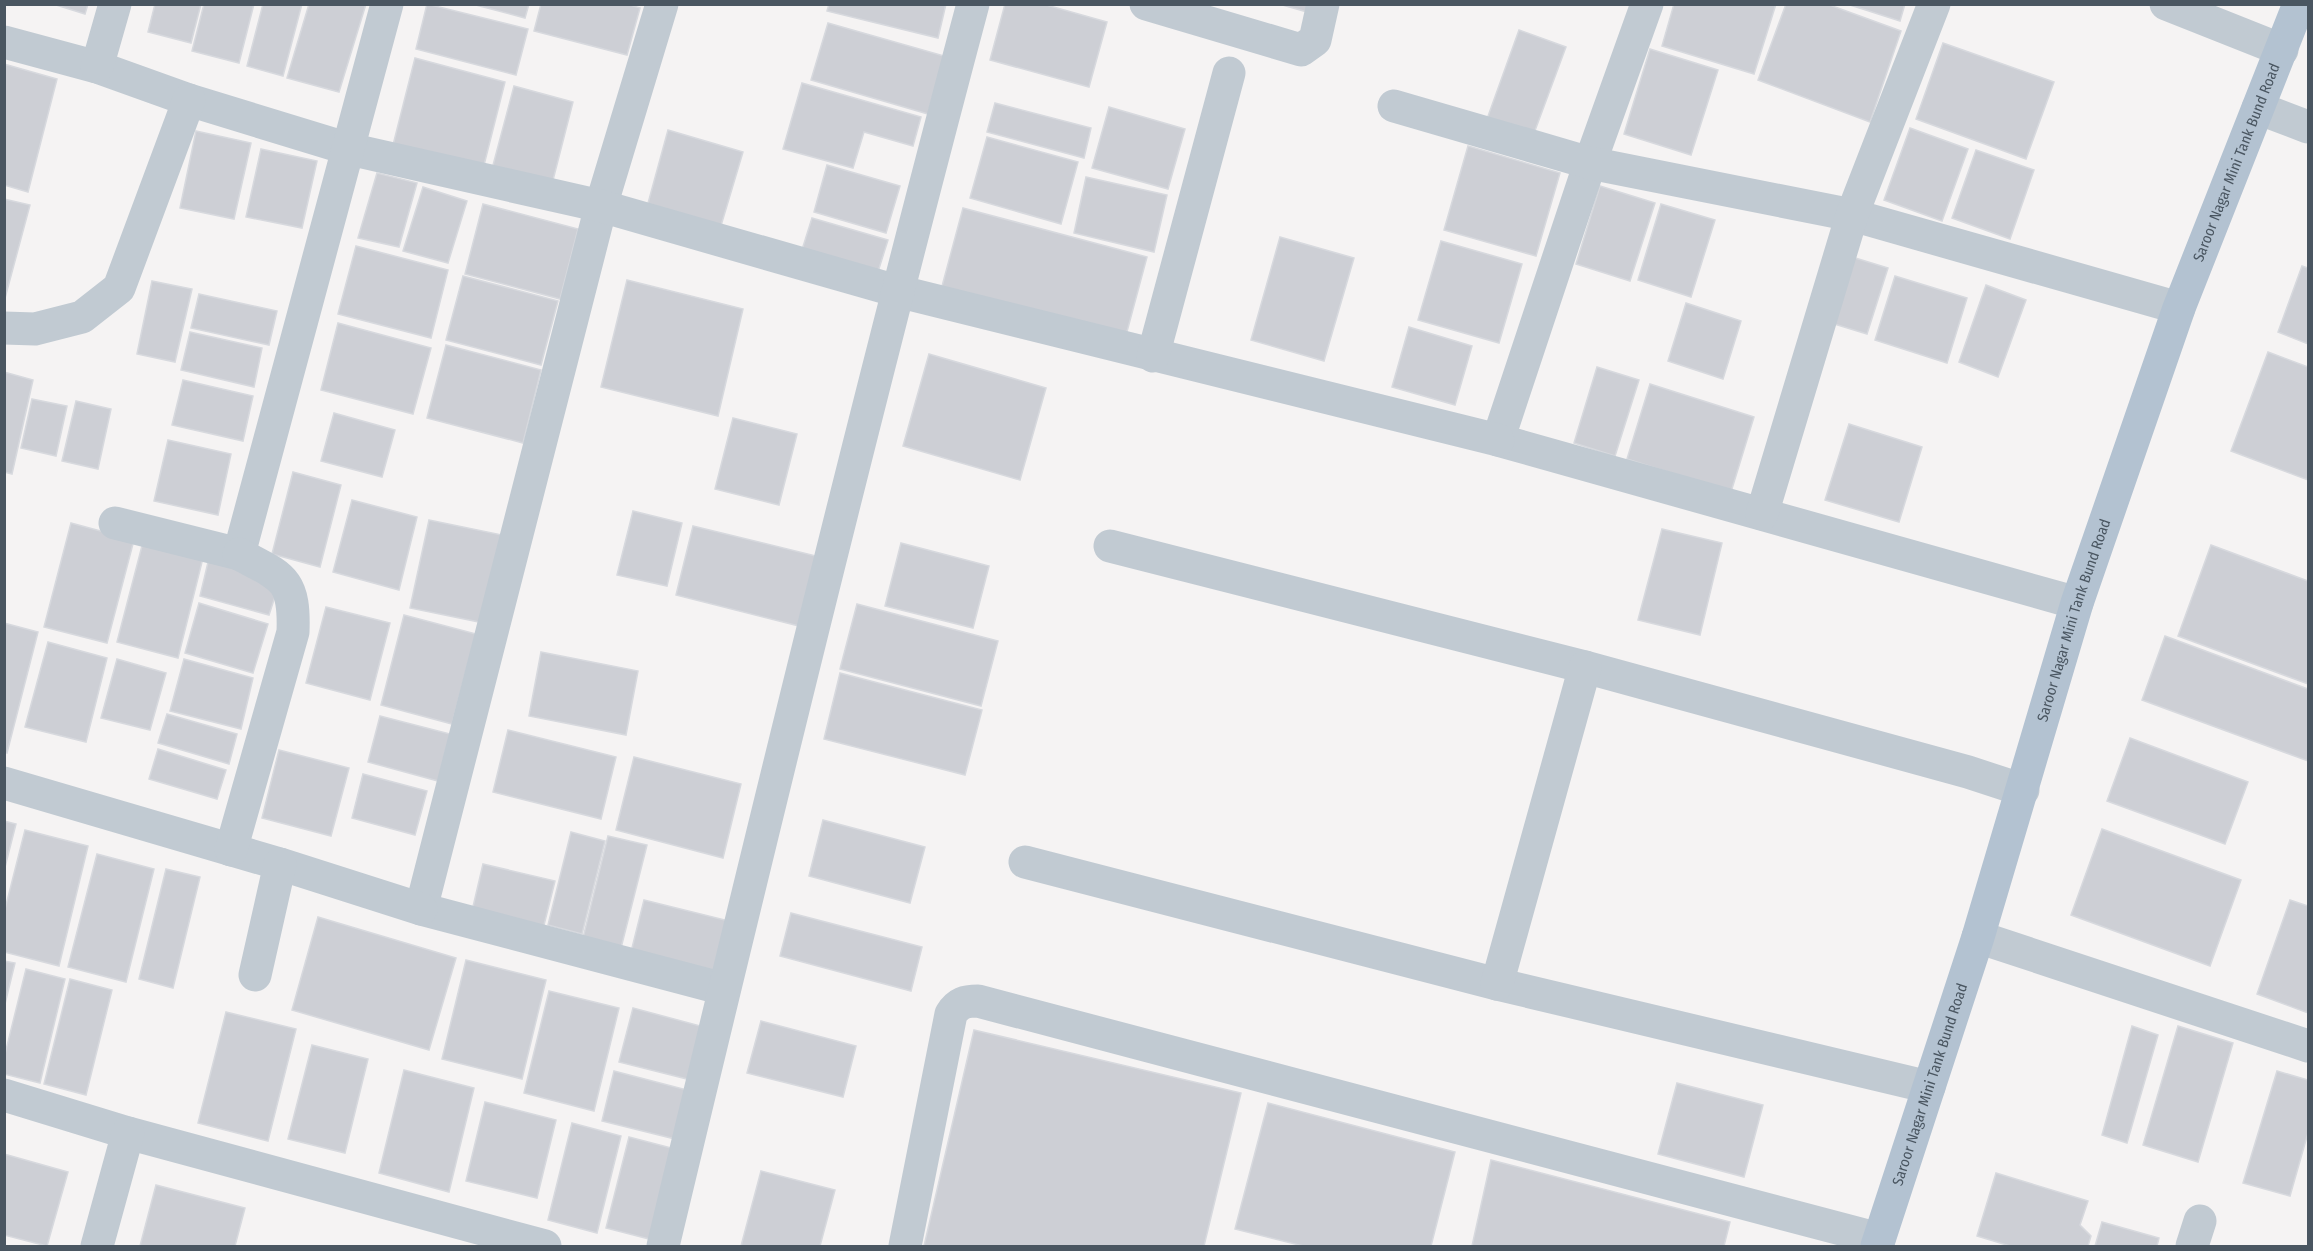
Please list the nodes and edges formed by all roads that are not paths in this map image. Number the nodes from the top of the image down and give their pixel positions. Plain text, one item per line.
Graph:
1 (115, 4) edge
2 (387, 4) edge
3 (662, 4) edge
4 (973, 4) edge
5 (1146, 4) edge
6 (1323, 4) edge
7 (1647, 4) edge
8 (1934, 4) edge
9 (2166, 4) edge
10 (2299, 4) edge
11 (4, 42) edge
12 (2282, 50) junction
13 (97, 67) junction
14 (1229, 73) dead end
15 (189, 100) junction
16 (1394, 106) dead end
17 (2258, 108) junction
18 (2308, 127) edge
19 (349, 149) junction
20 (1590, 163) junction
21 (601, 206) junction
22 (1852, 214) junction
23 (897, 291) junction
24 (2179, 308) junction
25 (4, 328) edge
26 (1153, 356) junction
27 (1498, 440) junction
28 (1762, 514) junction
29 (115, 523) dead end
30 (1110, 546) dead end
31 (239, 554) junction
32 (2077, 603) junction
33 (1585, 667) junction
34 (4, 783) edge
35 (2023, 790) junction
36 (231, 850) junction
37 (1025, 862) dead end
38 (280, 864) junction
39 (421, 909) junction
40 (1978, 937) junction
41 (255, 975) dead end
42 (1497, 984) junction
43 (724, 989) junction
44 (2308, 1047) edge
45 (1929, 1087) junction
46 (4, 1095) edge
47 (128, 1133) junction
48 (1878, 1243) edge
49 (97, 1246) edge
50 (545, 1246) edge
51 (663, 1246) edge
52 (905, 1246) edge

1 - 13 street
2 - 19 street
3 - 21 street
4 - 23 street
5 - 6 street
7 - 20 street
8 - 22 street
9 - 12 street
10 - 12 main road, Saroor Nagar Mini Tank Bund Road
11 - 13 street
12 - 17 main road, Saroor Nagar Mini Tank Bund Road
13 - 15 street
14 - 26 street
15 - 19 street
15 - 25 street
16 - 20 street
17 - 18 street
17 - 24 main road, Saroor Nagar Mini Tank Bund Road
19 - 21 street
19 - 31 street
20 - 22 street
20 - 27 street
21 - 23 street
21 - 39 street
22 - 24 street
22 - 28 street
23 - 26 street
23 - 43 street
24 - 32 main road, Saroor Nagar Mini Tank Bund Road
26 - 27 street
27 - 28 street
28 - 32 street
29 - 31 street
30 - 33 street
31 - 36 street
32 - 35 main road, Saroor Nagar Mini Tank Bund Road
33 - 35 street
33 - 42 street
34 - 36 street
35 - 40 main road, Saroor Nagar Mini Tank Bund Road
36 - 38 street
37 - 42 street
38 - 39 street
38 - 41 street
39 - 43 street
40 - 44 street
40 - 45 main road, Saroor Nagar Mini Tank Bund Road
42 - 45 street
43 - 51 street
45 - 48 main road, Saroor Nagar Mini Tank Bund Road
46 - 47 street
47 - 49 street
47 - 50 street
48 - 52 street

